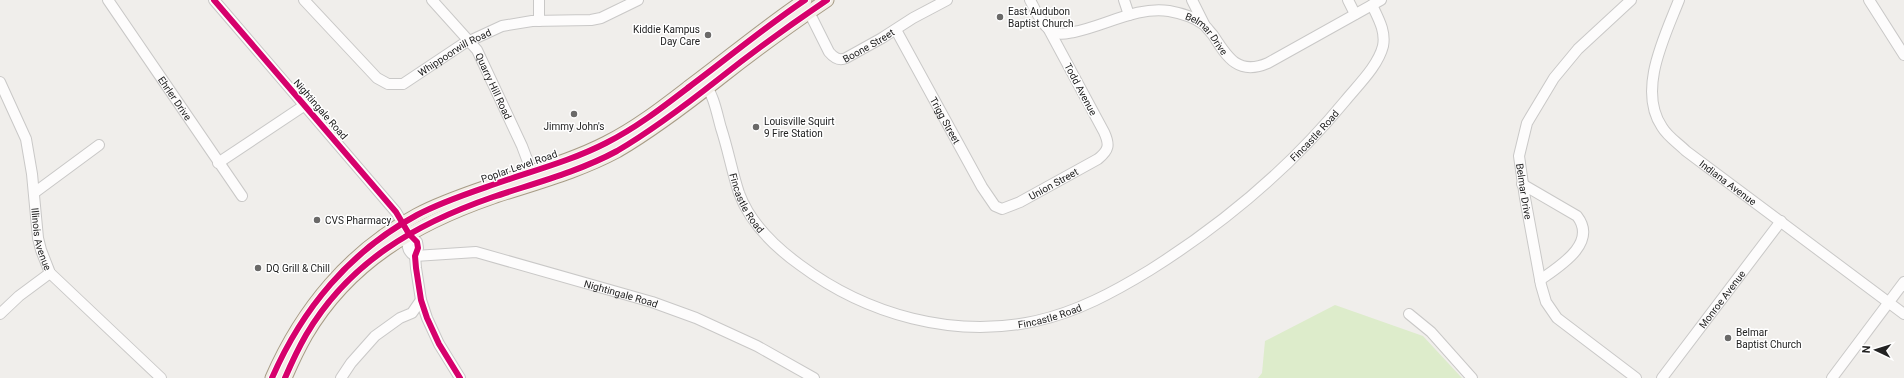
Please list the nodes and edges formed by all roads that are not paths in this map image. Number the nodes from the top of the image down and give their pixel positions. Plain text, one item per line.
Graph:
1 (108, 0) edge
2 (214, 0) edge
3 (304, 0) edge
4 (432, 0) edge
5 (539, 0) edge
6 (638, 0) edge
7 (827, 0) edge
8 (947, 0) edge
9 (1030, 0) edge
10 (1124, 0) edge
11 (1192, 0) edge
12 (1348, 0) edge
13 (1631, 0) edge
14 (1679, 0) edge
15 (1869, 0) edge
16 (1376, 3) edge
17 (807, 6) edge
18 (1355, 14) junction
19 (1129, 15) junction
20 (539, 21) junction
21 (1204, 24) junction
22 (1048, 28) junction
23 (896, 30) junction
24 (470, 42) junction
25 (1904, 55) edge
26 (0, 82) edge
27 (704, 83) junction
28 (305, 105) junction
29 (99, 145) dead end
30 (1106, 152) joint
31 (218, 163) junction
32 (534, 178) junction
33 (1522, 184) junction
34 (34, 193) junction
35 (242, 196) dead end
36 (998, 208) joint
37 (1781, 221) junction
38 (406, 229) junction
39 (415, 256) junction
40 (50, 274) junction
41 (1540, 280) junction
42 (1904, 282) edge
43 (421, 300) junction
44 (1889, 302) junction
45 (412, 313) junction
46 (0, 314) edge
47 (1409, 314) dead end
48 (1904, 314) edge
49 (427, 318) junction
50 (161, 378) edge
51 (272, 378) edge
52 (284, 378) edge
53 (341, 378) edge
54 (460, 378) edge
55 (814, 378) edge
56 (1472, 378) edge
57 (1636, 378) edge
58 (1662, 378) edge
59 (1832, 378) edge

1 - 31 street, Ehrler Drive
2 - 28 street, Nightingale Road
3 - 24 street, Whippoorwill Road
4 - 24 street, Quarry Hill Road
5 - 20 street
6 - 20 street, Whippoorwill Road
7 - 17 main road
8 - 23 street, Boone Street
9 - 22 street
10 - 19 street
11 - 21 street
12 - 18 street
13 - 33 street, Belmar Drive
14 - 37 street, Indiana Avenue
15 - 25 street
16 - 18 street, Belmar Drive
16 - 27 street, Fincastle Road
17 - 23 street, Boone Street
17 - 27 main road
18 - 21 street, Belmar Drive
19 - 21 street, Belmar Drive
19 - 22 street, Belmar Drive
20 - 24 street, Whippoorwill Road
22 - 30 street, Todd Avenue
23 - 36 street, Trigg Street
24 - 32 street, Quarry Hill Road
26 - 34 street, Illinois Avenue
27 - 32 main road
28 - 31 street
28 - 38 street, Nightingale Road
29 - 34 street
30 - 36 street, Union Street
31 - 35 street, Ehrler Drive
32 - 38 main road
33 - 41 street, Belmar Drive
33 - 41 street
34 - 40 street, Illinois Avenue
37 - 44 street, Indiana Avenue
37 - 58 street, Monroe Avenue
38 - 39 street
38 - 51 main road
38 - 52 main road
39 - 43 street
39 - 55 street, Nightingale Road
40 - 46 street
40 - 50 street, Illinois Avenue
41 - 57 street, Belmar Drive
42 - 44 street
43 - 45 street
43 - 49 street
44 - 48 street, Indiana Avenue
44 - 59 street
45 - 49 street
45 - 53 street
47 - 56 street
49 - 54 street

